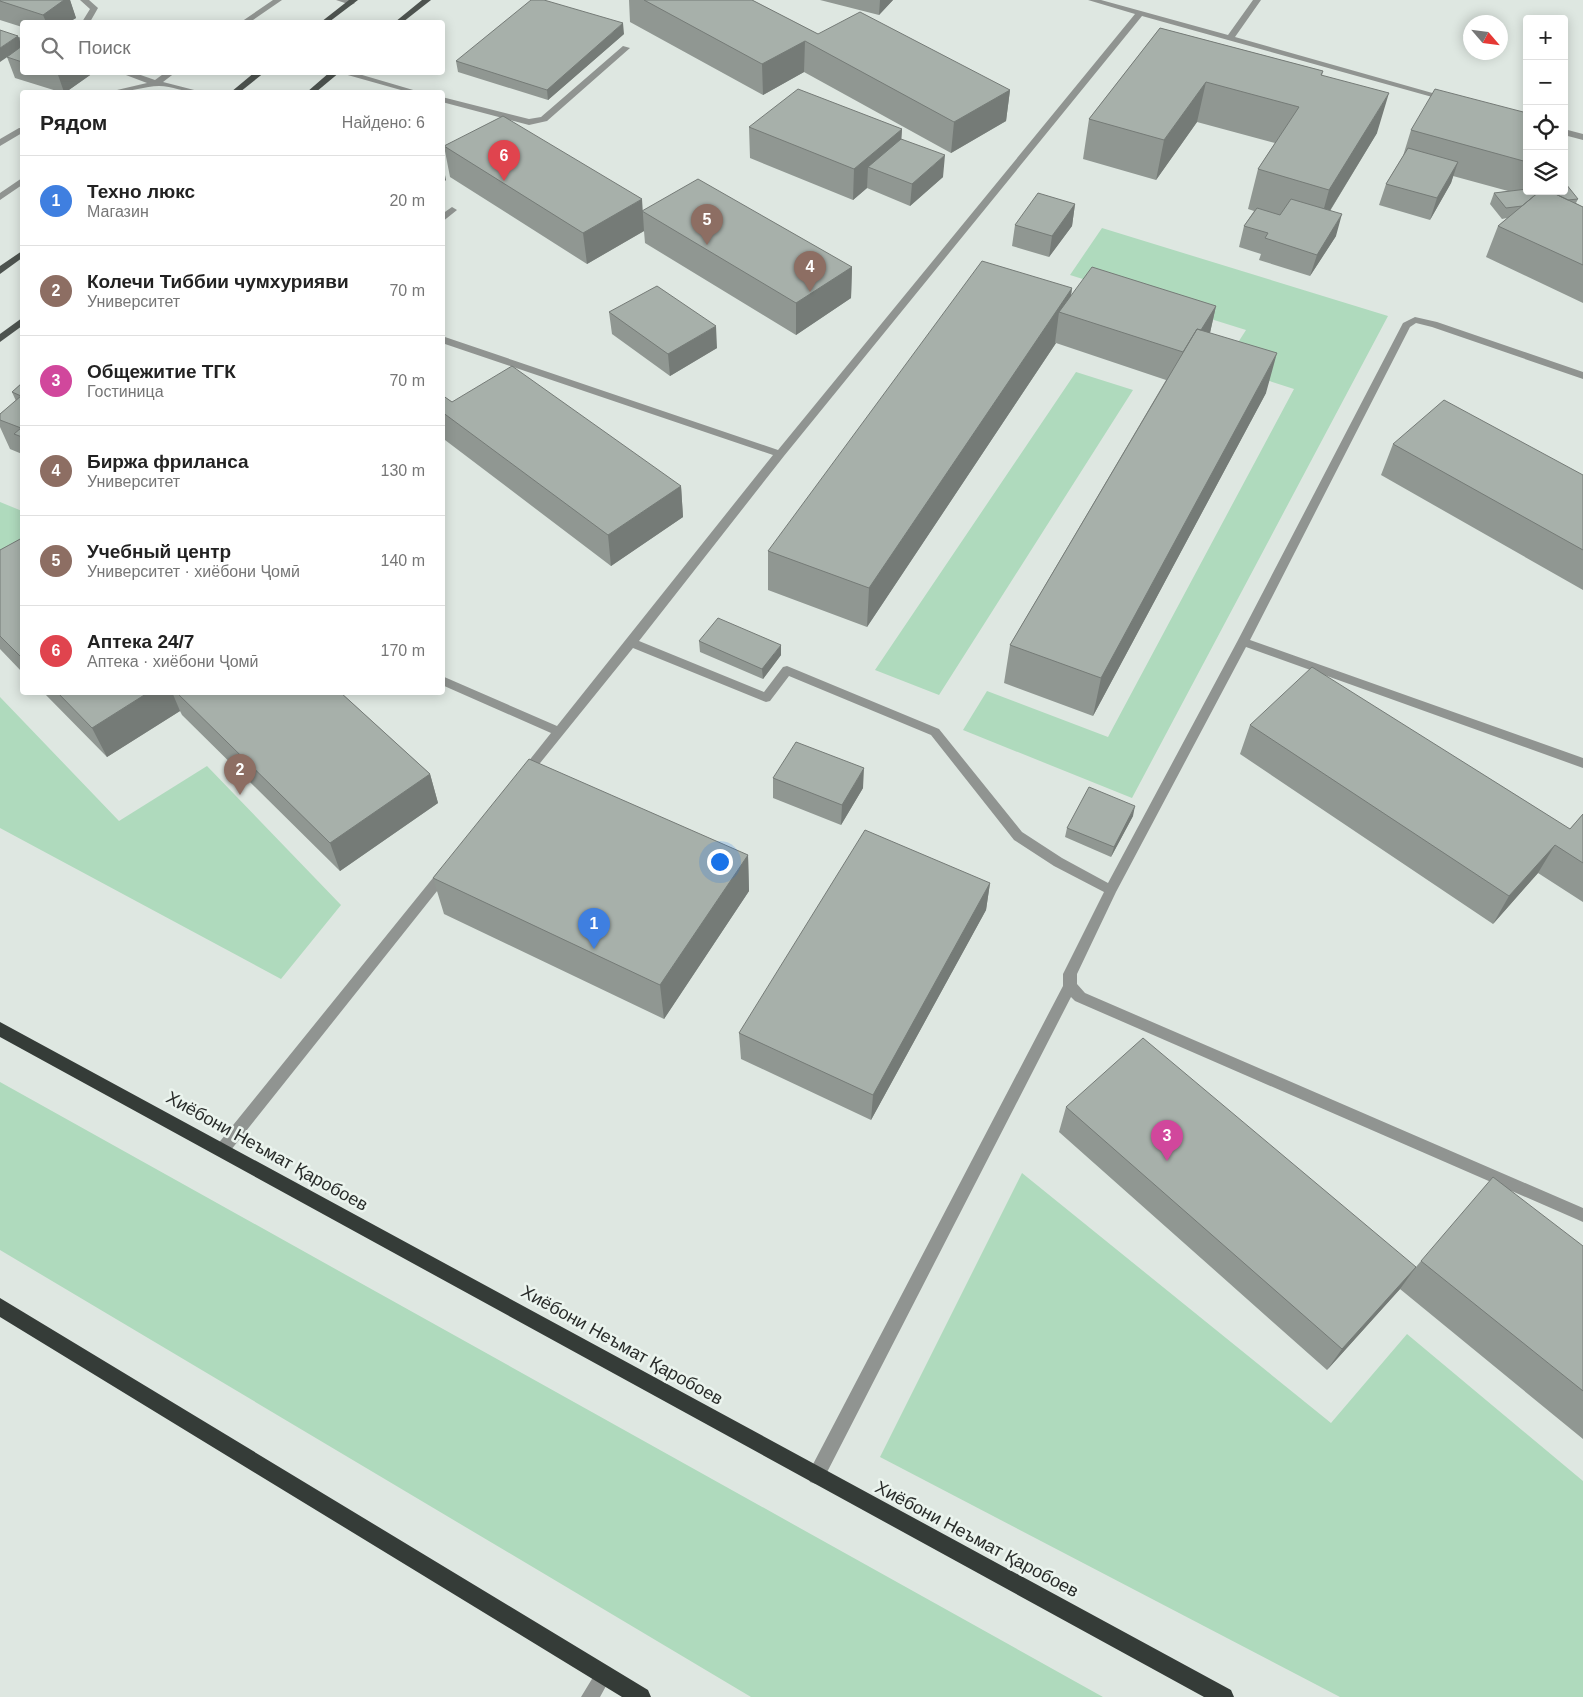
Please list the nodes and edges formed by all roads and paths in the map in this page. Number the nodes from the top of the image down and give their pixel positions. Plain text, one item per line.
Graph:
1 (84, 0) edge
2 (278, 0) edge
3 (340, 0) edge
4 (427, 0) edge
5 (1092, 0) edge
6 (1257, 0) edge
7 (352, 1) edge
8 (1140, 13) junction
9 (87, 20) edge
10 (248, 20) edge
11 (328, 20) edge
12 (402, 20) edge
13 (0, 34) edge
14 (1231, 37) junction
15 (20, 40) edge
16 (626, 48) dead end
17 (131, 75) edge
18 (168, 75) edge
19 (257, 75) edge
20 (332, 75) edge
21 (352, 75) edge
22 (156, 83) junction
23 (128, 90) edge
24 (146, 90) edge
25 (189, 90) edge
26 (238, 90) edge
27 (314, 90) edge
28 (408, 90) edge
29 (1450, 99) edge
30 (445, 100) edge
31 (20, 131) edge
32 (1568, 133) edge
33 (1583, 137) edge
34 (0, 143) edge
35 (20, 182) edge
36 (0, 197) edge
37 (452, 210) dead end
38 (445, 216) edge
39 (20, 256) edge
40 (0, 271) edge
41 (20, 323) edge
42 (0, 339) edge
43 (445, 340) edge
44 (1583, 376) edge
45 (780, 454) junction
46 (631, 642) junction
47 (1243, 642) junction
48 (445, 681) edge
49 (559, 732) junction
50 (1583, 763) edge
51 (516, 785) edge
52 (455, 860) edge
53 (1111, 890) junction
54 (1070, 986) junction
55 (0, 1029) edge
56 (222, 1150) junction
57 (1583, 1215) edge
58 (0, 1307) edge
59 (816, 1476) junction
60 (604, 1674) junction
61 (590, 1697) edge
62 (641, 1697) edge
63 (1224, 1697) edge

1 - 9 street
2 - 10 street
3 - 7 street
4 - 12 main road
5 - 8 street
6 - 14 street
7 - 11 main road
8 - 14 street
8 - 45 street
13 - 15 street
14 - 29 street
16 - 30 street
17 - 22 street
18 - 22 street
19 - 26 main road
20 - 27 main road
21 - 28 street
22 - 23 street
22 - 24 street
22 - 25 street
31 - 34 street
32 - 33 street
35 - 36 street
37 - 38 street
39 - 40 main road
41 - 42 main road
43 - 45 street
44 - 47 street
45 - 46 street
46 - 49 street
46 - 53 street
47 - 50 street
47 - 53 street
48 - 49 street
49 - 51 street
52 - 56 street
53 - 54 street
54 - 57 street
54 - 59 street
55 - 56 highway, Хиёбони Неъмат Қаробоев
56 - 59 highway, Хиёбони Неъмат Қаробоев
58 - 60 highway
59 - 63 highway, Хиёбони Неъмат Қаробоев
60 - 61 street
60 - 62 highway

